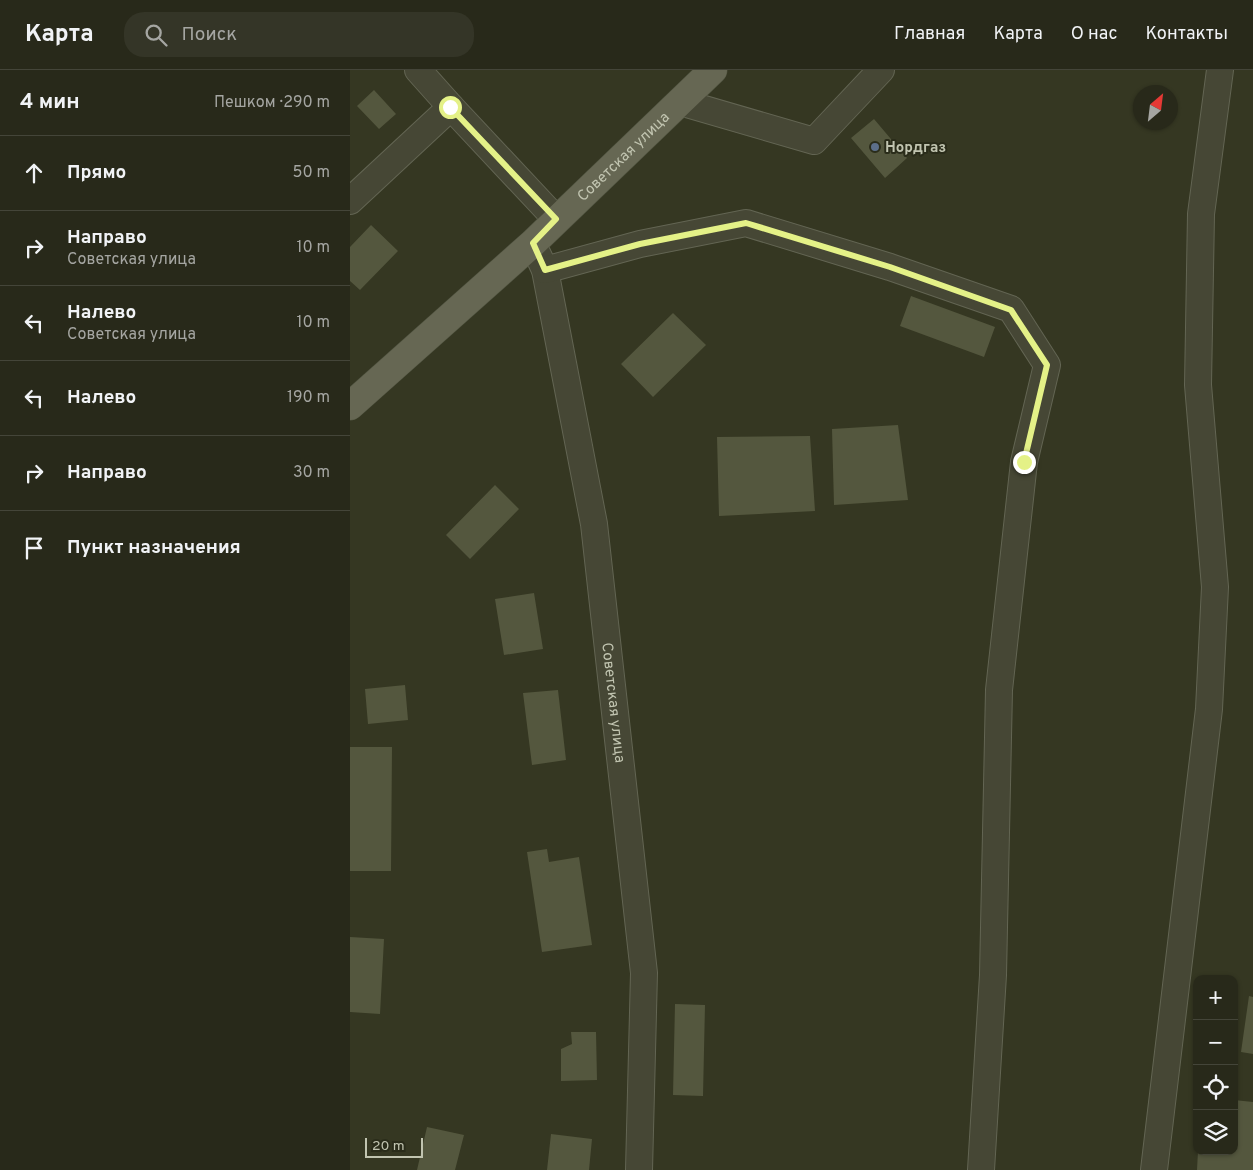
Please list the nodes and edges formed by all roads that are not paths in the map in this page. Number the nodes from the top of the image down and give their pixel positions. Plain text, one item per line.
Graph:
1 (418, 70) edge
2 (713, 70) edge
3 (881, 70) edge
4 (1220, 70) edge
5 (680, 102) junction
6 (450, 107) junction
7 (350, 201) edge
8 (556, 219) junction
9 (533, 243) junction
10 (545, 270) junction
11 (350, 406) edge
12 (639, 1170) edge
13 (981, 1170) edge
14 (1154, 1170) edge

1 - 6 street
2 - 5 main road, Советская улица
3 - 5 street
4 - 14 street
5 - 8 main road, Советская улица
6 - 7 street
6 - 8 street
8 - 9 main road, Советская улица
9 - 10 street, Советская улица
9 - 11 main road, Советская улица
10 - 12 street, Советская улица
10 - 13 street

